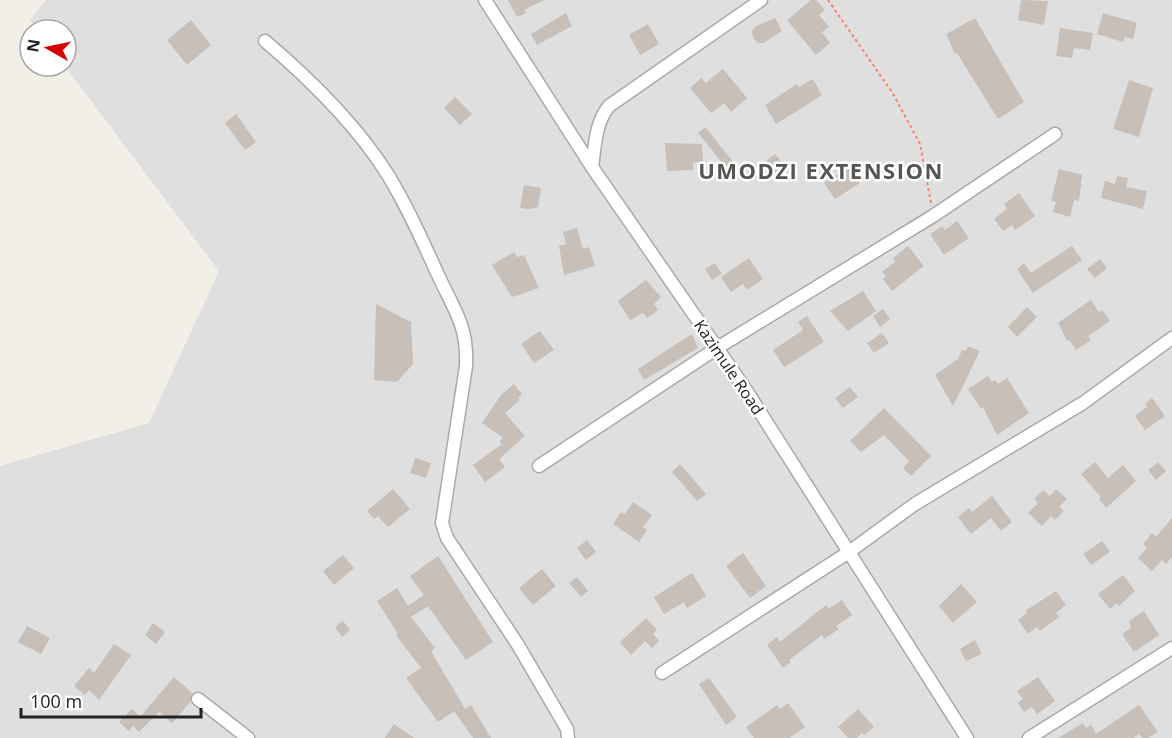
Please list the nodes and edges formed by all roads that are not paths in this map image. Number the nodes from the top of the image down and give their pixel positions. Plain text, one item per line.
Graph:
1 (485, 0) edge
2 (761, 0) edge
3 (265, 41) dead end
4 (1055, 134) dead end
5 (592, 167) junction
6 (1172, 338) edge
7 (717, 348) junction
8 (539, 466) dead end
9 (849, 552) junction
10 (1172, 648) edge
11 (662, 673) dead end
12 (198, 699) dead end
13 (248, 738) edge
14 (568, 738) edge
15 (967, 738) edge
16 (1029, 738) edge

1 - 5 street, Kazimule Road
2 - 5 street
3 - 14 street
4 - 7 street
5 - 7 street, Kazimule Road
6 - 9 street
7 - 8 street
7 - 9 street, Kazimule Road
9 - 11 street
9 - 15 street, Kazimule Road
10 - 16 street
12 - 13 street

